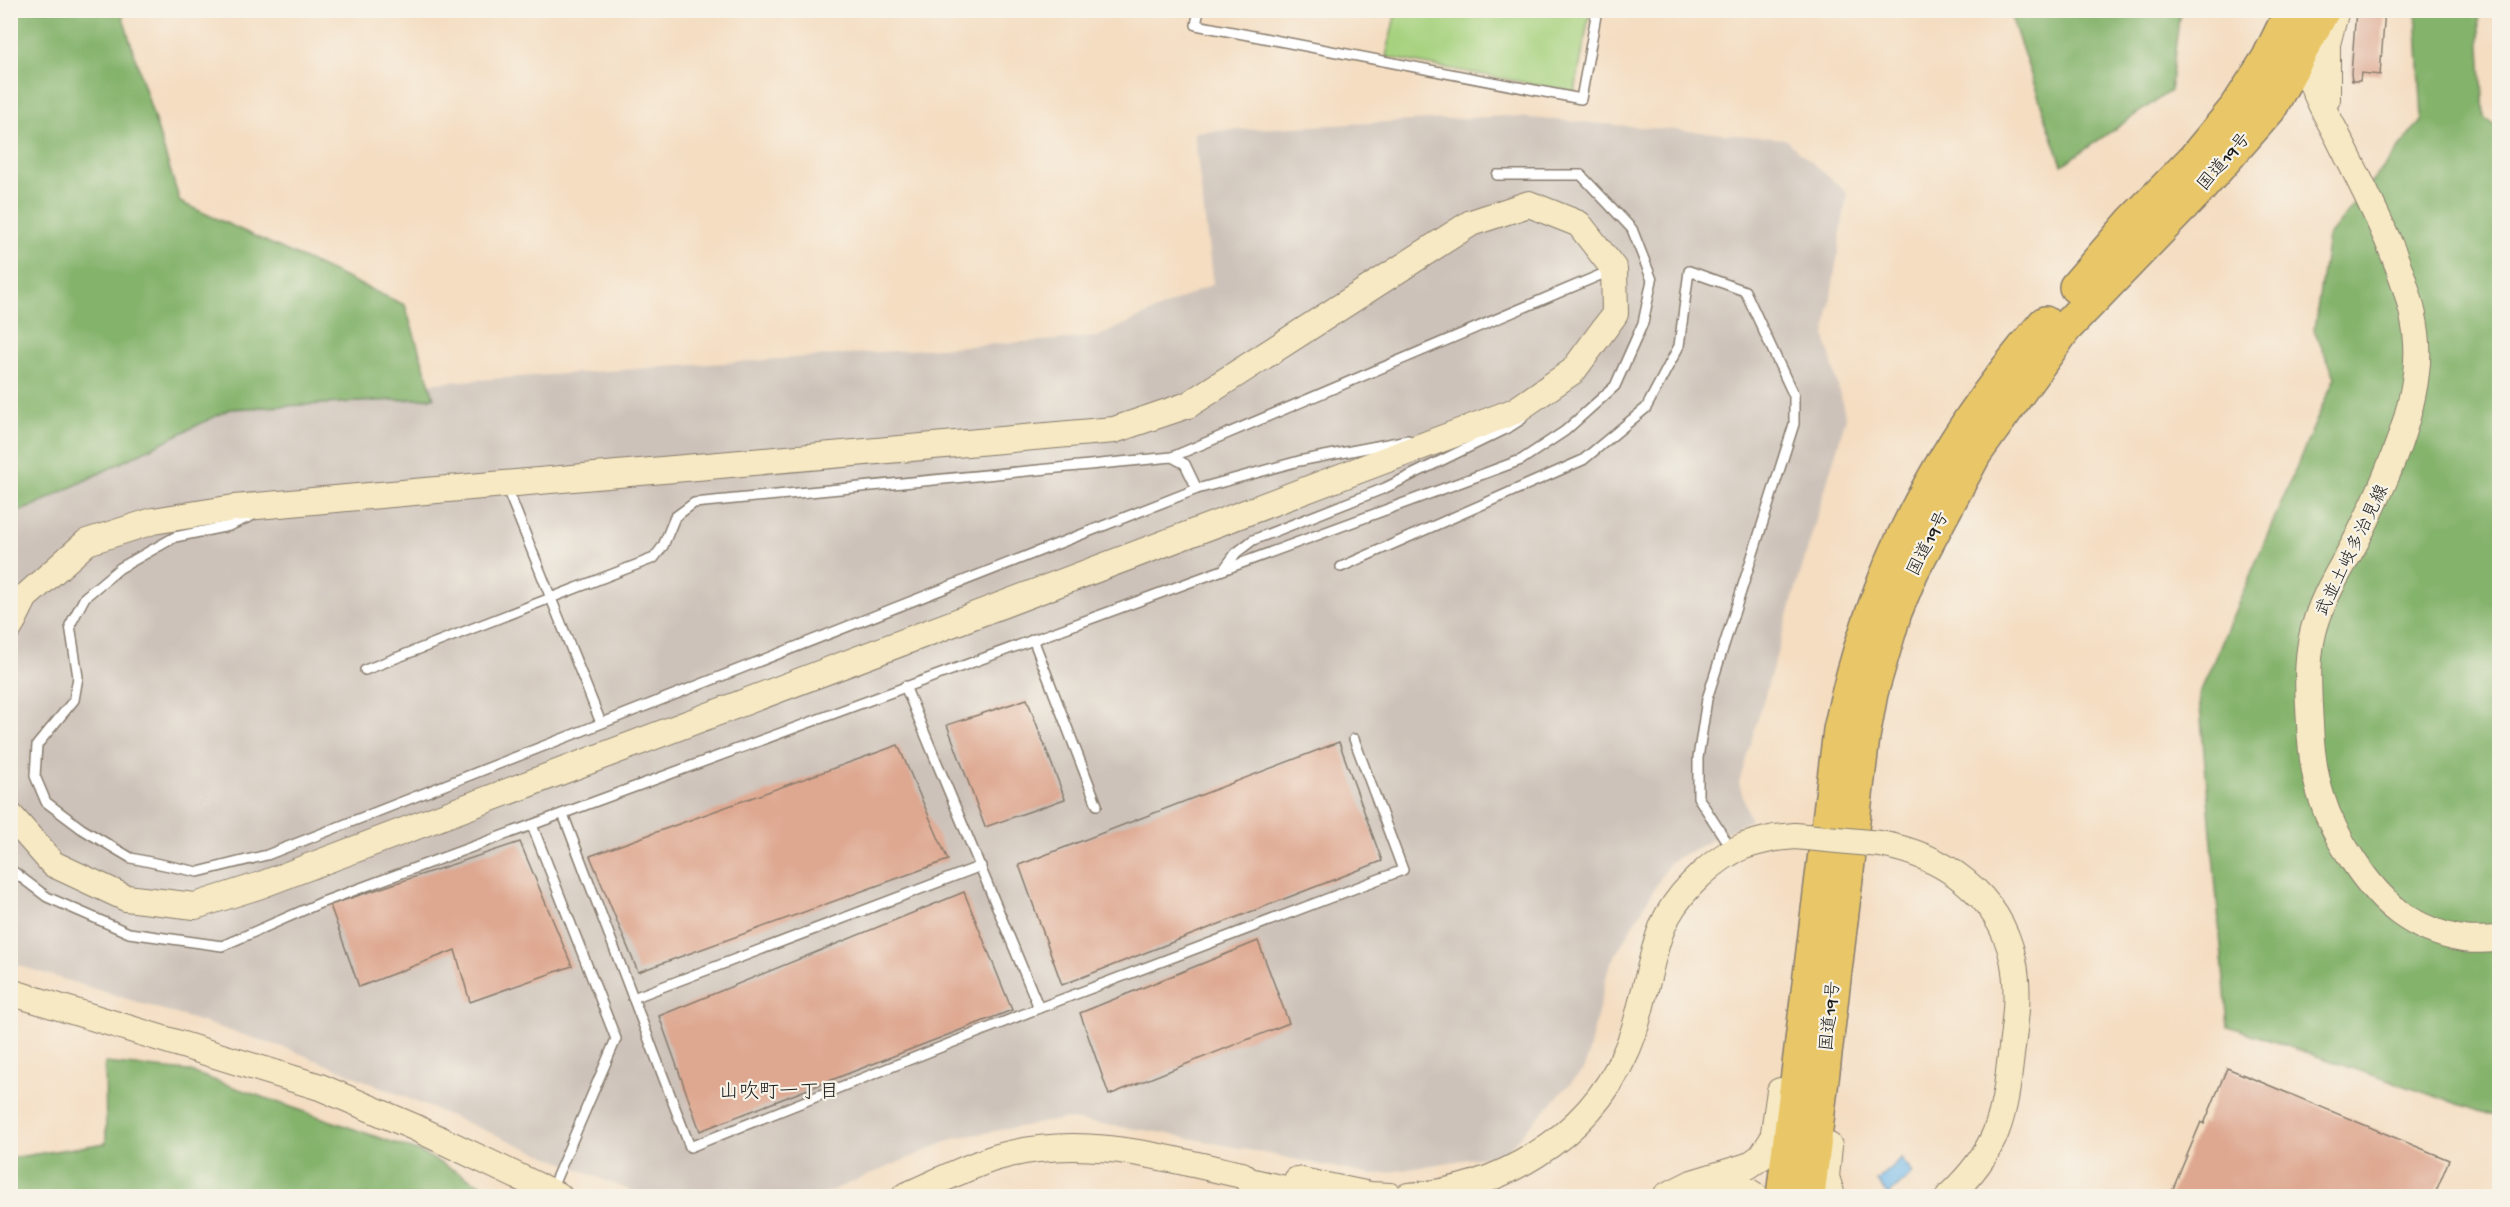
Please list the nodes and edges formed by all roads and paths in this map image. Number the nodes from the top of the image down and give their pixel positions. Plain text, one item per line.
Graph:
1 (1199, 10) edge
2 (1597, 10) edge
3 (2294, 10) edge
4 (2323, 10) edge
5 (2336, 10) edge
6 (2305, 46) junction
7 (2270, 108) junction
8 (2325, 112) junction
9 (1497, 175) dead end
10 (1614, 269) junction
11 (1573, 371) junction
12 (1543, 405) dead end
13 (1535, 410) dead end
14 (1470, 428) junction
15 (1172, 457) junction
16 (506, 484) junction
17 (1197, 489) junction
18 (281, 504) junction
19 (1341, 567) dead end
20 (1224, 569) junction
21 (551, 598) junction
22 (10, 627) edge
23 (1033, 639) junction
24 (365, 670) dead end
25 (905, 686) junction
26 (601, 723) junction
27 (1840, 730) junction
28 (1354, 739) dead end
29 (1096, 805) dead end
30 (563, 814) junction
31 (10, 815) edge
32 (532, 825) junction
33 (1880, 850) junction
34 (1736, 856) junction
35 (981, 866) junction
36 (10, 869) edge
37 (2499, 939) edge
38 (1835, 955) junction
39 (10, 992) edge
40 (633, 998) junction
41 (1039, 1008) junction
42 (1321, 1194) edge
43 (554, 1195) edge
44 (905, 1197) edge
45 (1390, 1197) edge
46 (1408, 1197) edge
47 (1469, 1197) edge
48 (1666, 1197) edge
49 (1692, 1197) edge
50 (1755, 1197) edge
51 (1783, 1197) edge
52 (1808, 1197) edge
53 (1832, 1197) edge
54 (1930, 1197) edge
55 (1950, 1197) edge

1 - 2 lane
3 - 6 street, 武並土岐多治見線
3 - 27 highway, 国道19号
4 - 6 highway, 国道19号
5 - 8 street
6 - 7 highway, 国道19号
6 - 8 street, 武並土岐多治見線
7 - 8 street
7 - 38 highway, 国道19号
8 - 37 street, 武並土岐多治見線
9 - 20 lane
10 - 11 street
10 - 15 lane
10 - 16 street
11 - 12 lane
11 - 14 street
13 - 20 lane
14 - 17 lane
14 - 31 street
15 - 17 lane
15 - 21 lane
16 - 18 street
16 - 21 lane
17 - 26 lane
18 - 22 street
18 - 26 lane
19 - 34 lane
20 - 23 lane
21 - 24 lane
21 - 26 lane
23 - 25 lane
23 - 29 lane
25 - 30 lane
25 - 35 lane
27 - 48 street
27 - 51 highway, 国道19号
28 - 41 lane
30 - 32 lane
30 - 40 lane
32 - 36 lane
32 - 43 lane
33 - 34 street
33 - 54 street
33 - 55 street
34 - 46 street
34 - 47 street
35 - 40 lane
35 - 41 lane
38 - 52 highway, 国道19号
38 - 53 street
39 - 43 street
40 - 41 lane
42 - 44 street
42 - 45 street
49 - 50 street

